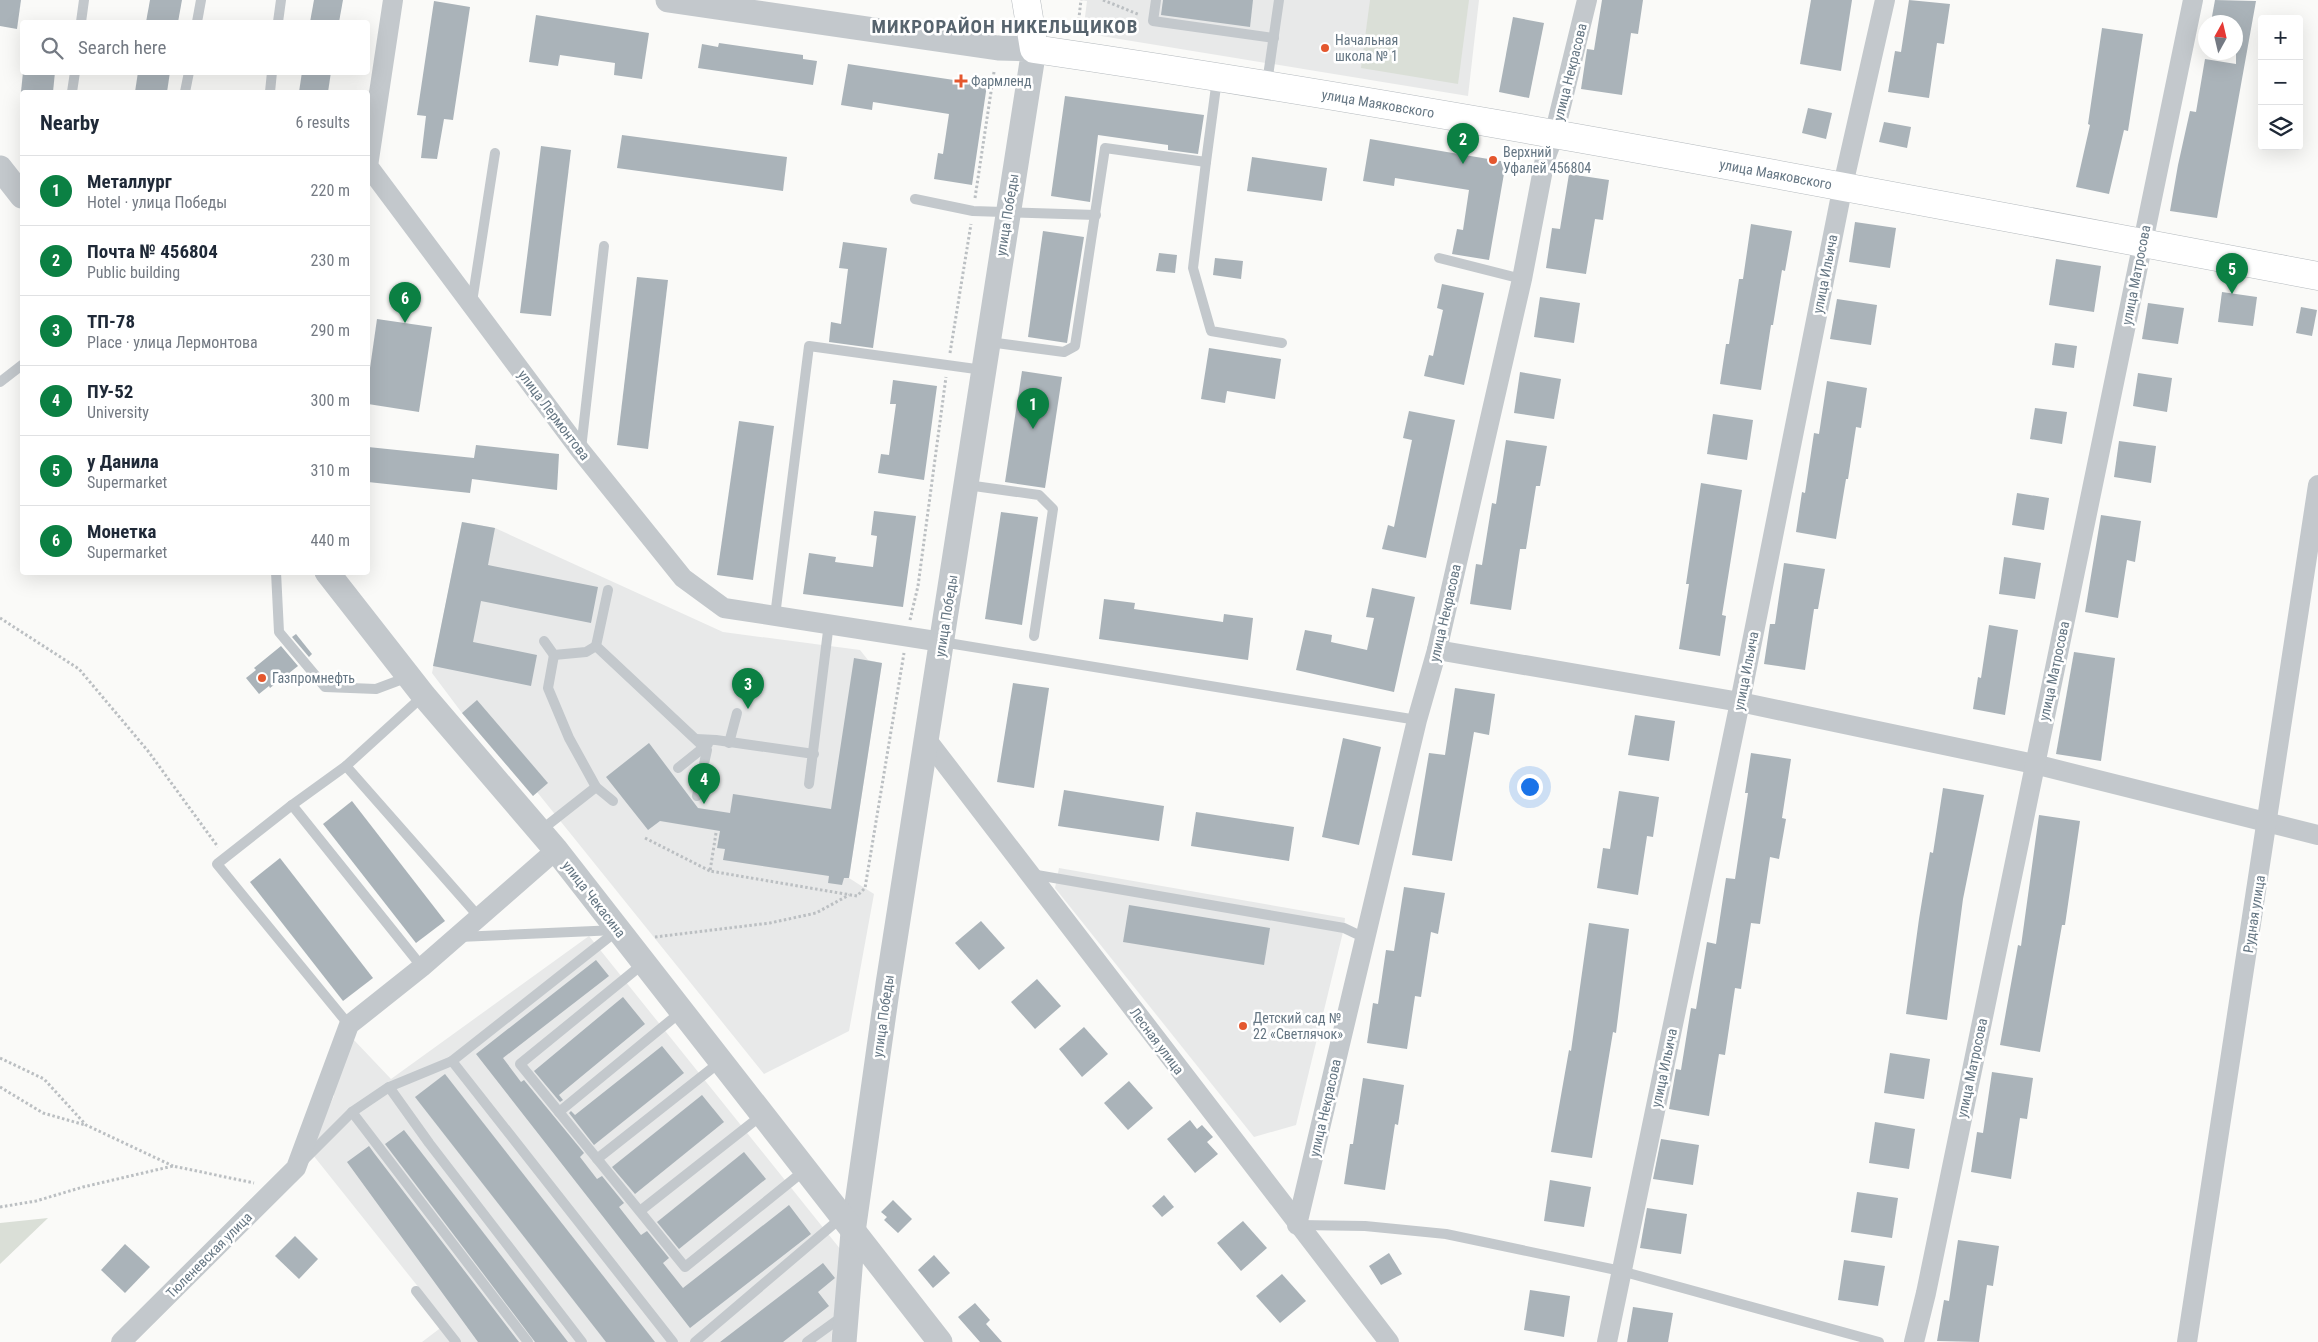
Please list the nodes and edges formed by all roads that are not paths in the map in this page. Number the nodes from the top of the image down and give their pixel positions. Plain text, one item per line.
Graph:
1 (84, 0) edge
2 (201, 0) edge
3 (281, 0) edge
4 (393, 0) edge
5 (668, 0) edge
6 (1026, 0) edge
7 (1156, 0) edge
8 (1279, 0) edge
9 (1587, 0) edge
10 (1885, 0) edge
11 (2193, 0) edge
12 (81, 20) edge
13 (197, 20) edge
14 (278, 20) edge
15 (1274, 38) junction
16 (1034, 49) junction
17 (75, 75) edge
18 (188, 75) edge
19 (272, 75) edge
20 (1218, 76) junction
21 (1267, 84) junction
22 (72, 90) edge
23 (185, 90) edge
24 (270, 90) edge
25 (1554, 135) junction
26 (495, 153) dead end
27 (370, 154) edge
28 (1206, 162) junction
29 (0, 168) edge
30 (370, 170) edge
31 (1843, 185) junction
32 (20, 193) edge
33 (915, 199) dead end
34 (1008, 214) junction
35 (1096, 215) junction
36 (2144, 243) junction
37 (604, 246) dead end
38 (1439, 258) dead end
39 (2318, 276) edge
40 (1522, 279) junction
41 (471, 306) junction
42 (987, 342) junction
43 (1282, 343) dead end
44 (20, 367) edge
45 (983, 370) junction
46 (0, 382) edge
47 (580, 450) junction
48 (967, 485) junction
49 (2318, 485) edge
50 (276, 575) edge
51 (329, 575) edge
52 (608, 590) dead end
53 (775, 616) junction
54 (828, 623) junction
55 (1034, 636) dead end
56 (544, 641) dead end
57 (942, 642) junction
58 (596, 646) junction
59 (1437, 650) junction
60 (554, 655) junction
61 (409, 677) junction
62 (424, 696) junction
63 (1740, 702) junction
64 (737, 713) dead end
65 (1416, 720) junction
66 (927, 740) junction
67 (729, 742) junction
68 (699, 743) junction
69 (814, 754) junction
70 (2034, 764) junction
71 (346, 766) junction
72 (678, 768) dead end
73 (809, 784) dead end
74 (596, 786) junction
75 (697, 796) dead end
76 (613, 801) dead end
77 (292, 805) junction
78 (2268, 822) junction
79 (540, 831) junction
80 (2318, 835) edge
81 (556, 850) junction
82 (1030, 874) junction
83 (479, 917) junction
84 (618, 930) junction
85 (456, 938) junction
86 (1365, 938) junction
87 (644, 963) junction
88 (422, 967) junction
89 (682, 1011) junction
90 (349, 1025) junction
91 (452, 1061) junction
92 (721, 1062) junction
93 (389, 1087) junction
94 (352, 1112) junction
95 (559, 1112) junction
96 (762, 1115) junction
97 (597, 1159) junction
98 (296, 1168) junction
99 (805, 1170) junction
100 (640, 1211) junction
101 (848, 1225) junction
102 (1297, 1225) junction
103 (1621, 1271) junction
104 (416, 1291) dead end
105 (847, 1313) junction
106 (121, 1342) edge
107 (456, 1342) edge
108 (528, 1342) edge
109 (582, 1342) edge
110 (674, 1342) edge
111 (695, 1342) edge
112 (808, 1342) edge
113 (844, 1342) edge
114 (940, 1342) edge
115 (1389, 1342) edge
116 (1606, 1342) edge
117 (1879, 1342) edge
118 (1914, 1342) edge
119 (2187, 1342) edge

1 - 12 lane
2 - 13 lane
3 - 14 lane
4 - 27 street, улица Лермонтова
5 - 16 street, улица Маяковского
6 - 16 main road, улица Победы
7 - 15 lane
8 - 15 lane
9 - 25 street, улица Некрасова
10 - 31 street, улица Ильича
11 - 36 street, улица Матросова
15 - 21 lane
16 - 20 main road, улица Маяковского
16 - 34 street, улица Победы
17 - 22 lane
18 - 23 lane
19 - 24 lane
20 - 21 main road, улица Маяковского
20 - 28 lane
21 - 25 main road, улица Маяковского
25 - 31 main road, улица Маяковского
25 - 40 street, улица Некрасова
26 - 41 lane
28 - 35 lane
28 - 43 lane
29 - 32 street
30 - 41 street, улица Лермонтова
31 - 36 main road, улица Маяковского
31 - 63 street, улица Ильича
33 - 34 lane
34 - 35 lane
34 - 42 street, улица Победы
35 - 42 lane
36 - 39 main road, улица Маяковского
36 - 70 street, улица Матросова
37 - 47 lane
38 - 40 lane
40 - 59 street, улица Некрасова
41 - 47 street, улица Лермонтова
42 - 45 street, улица Победы
44 - 46 lane
45 - 48 street, улица Победы
45 - 53 lane
47 - 53 street, улица Лермонтова
48 - 55 lane
48 - 57 street, улица Победы
49 - 78 street, Рудная улица
50 - 61 lane
51 - 61 street, улица Чекасина
52 - 58 lane
53 - 54 street, улица Лермонтова
54 - 57 street, улица Лермонтова
54 - 69 lane
56 - 60 lane
57 - 65 lane
57 - 66 street, улица Победы
58 - 60 lane
58 - 68 lane
59 - 63 street
59 - 65 street, улица Некрасова
60 - 74 lane
61 - 62 street, улица Чекасина
62 - 71 lane
62 - 79 street, улица Чекасина
63 - 70 street
63 - 103 street, улица Ильича
64 - 67 lane
65 - 86 street, улица Некрасова
66 - 82 street, Лесная улица
66 - 101 street, улица Победы
67 - 68 lane
67 - 69 lane
68 - 72 lane
68 - 75 lane
69 - 73 lane
70 - 78 street
70 - 118 street, улица Матросова
71 - 77 lane
71 - 83 lane
74 - 76 lane
74 - 79 lane
77 - 88 lane
77 - 90 lane
78 - 80 street
78 - 119 street, Рудная улица
79 - 81 street, улица Чекасина
81 - 83 street
81 - 84 street, улица Чекасина
82 - 86 lane
82 - 102 street, Лесная улица
83 - 85 street
84 - 85 lane
84 - 87 street, улица Чекасина
84 - 91 lane
85 - 88 street
86 - 102 street, улица Некрасова
87 - 89 street, улица Чекасина
87 - 95 lane
88 - 90 street
89 - 92 street, улица Чекасина
89 - 95 lane
90 - 98 street
91 - 93 lane
91 - 110 lane
92 - 96 street, улица Чекасина
92 - 97 lane
93 - 94 lane
93 - 109 lane
94 - 98 lane
94 - 108 lane
95 - 97 lane
96 - 99 street, улица Чекасина
96 - 100 lane
97 - 100 lane
98 - 106 street, Тюленевская улица
99 - 100 lane
99 - 101 street, улица Чекасина
101 - 105 street, улица Победы
101 - 111 lane
101 - 114 street, улица Чекасина
102 - 103 lane
102 - 115 street, Лесная улица
103 - 116 street, улица Ильича
103 - 117 lane
104 - 107 lane
105 - 112 lane
105 - 113 street, улица Победы

